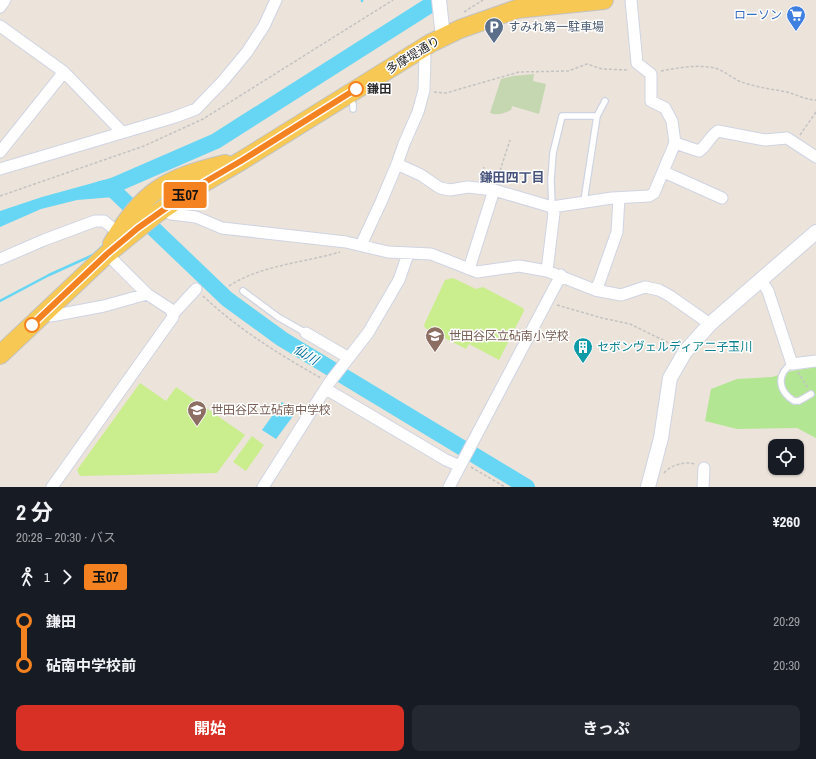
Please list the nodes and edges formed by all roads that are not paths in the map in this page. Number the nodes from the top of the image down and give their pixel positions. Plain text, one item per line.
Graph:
1 (5, 0) edge
2 (439, 0) edge
3 (604, 0) edge
4 (631, 0) edge
5 (272, 2) edge
6 (0, 7) edge
7 (0, 26) edge
8 (442, 32) junction
9 (422, 48) junction
10 (64, 72) junction
11 (605, 101) dead end
12 (597, 116) junction
13 (122, 132) junction
14 (675, 143) junction
15 (0, 152) edge
16 (816, 157) edge
17 (241, 161) junction
18 (398, 164) junction
19 (0, 169) edge
20 (664, 172) junction
21 (494, 190) junction
22 (619, 198) junction
23 (722, 198) dead end
24 (584, 201) junction
25 (552, 207) junction
26 (160, 211) junction
27 (816, 232) edge
28 (119, 233) junction
29 (359, 245) junction
30 (107, 254) junction
31 (408, 254) junction
32 (0, 259) edge
33 (469, 269) junction
34 (547, 271) junction
35 (561, 275) junction
36 (761, 280) junction
37 (196, 289) dead end
38 (595, 290) junction
39 (243, 291) dead end
40 (147, 294) junction
41 (46, 312) junction
42 (173, 314) junction
43 (710, 324) junction
44 (306, 333) joint
45 (0, 355) edge
46 (347, 360) junction
47 (816, 361) edge
48 (792, 364) junction
49 (328, 386) junction
50 (811, 394) dead end
51 (461, 464) junction
52 (704, 468) road end
53 (52, 487) edge
54 (263, 487) edge
55 (449, 487) edge
56 (648, 487) edge
57 (703, 487) edge

1 - 6 street
2 - 8 street
3 - 8 main road, 多摩堤通り
4 - 14 street
5 - 13 street
7 - 10 street
8 - 9 main road, 多摩堤通り
9 - 17 main road, 多摩堤通り
9 - 18 street
10 - 13 street
10 - 15 street
11 - 12 lane
12 - 24 lane
12 - 25 lane
13 - 19 street
14 - 16 street
14 - 20 street
17 - 26 main road, 多摩堤通り
17 - 28 main road, 多摩堤通り
18 - 21 street
18 - 29 street
20 - 22 street
20 - 23 street
21 - 25 street
21 - 33 street
22 - 24 street
22 - 38 street
24 - 25 street
25 - 34 street
26 - 29 street
26 - 30 main road, 多摩堤通り
27 - 36 street
28 - 30 main road, 多摩堤通り
28 - 32 street
29 - 31 street
30 - 40 street
30 - 41 main road, 多摩堤通り
31 - 33 street
31 - 46 street
33 - 34 street
34 - 35 street
35 - 38 street
35 - 51 street
36 - 43 street
36 - 48 street
37 - 42 street
38 - 43 street
39 - 44 lane
40 - 41 street
40 - 42 street
41 - 45 main road, 多摩堤通り
42 - 53 street
43 - 56 street
44 - 46 street
46 - 49 street
47 - 48 street
48 - 50 lane
49 - 51 street
49 - 54 street
51 - 55 street
52 - 57 street

